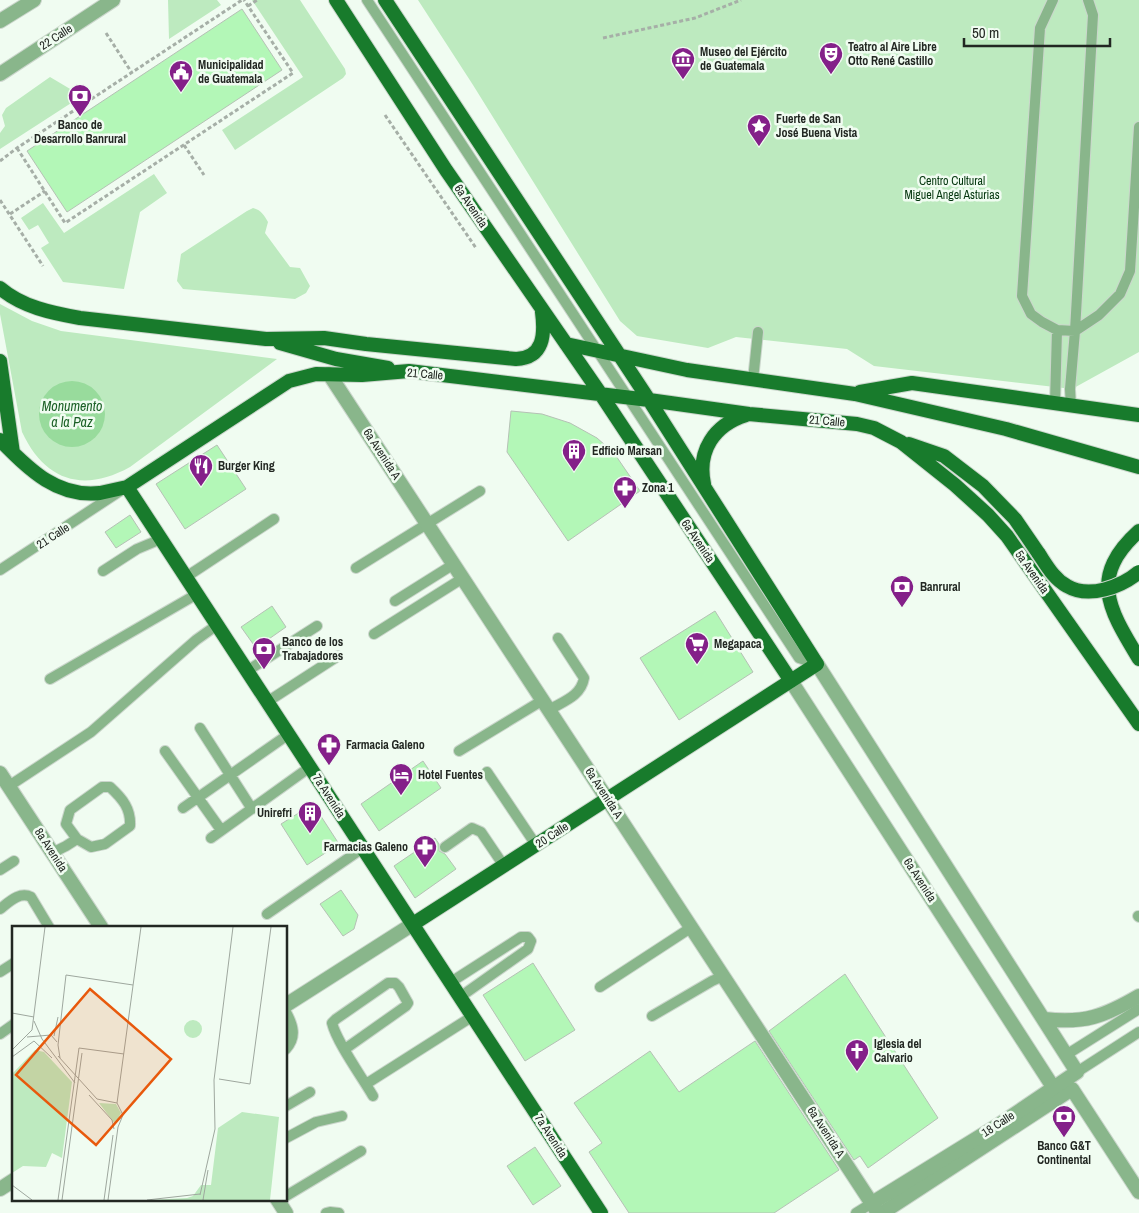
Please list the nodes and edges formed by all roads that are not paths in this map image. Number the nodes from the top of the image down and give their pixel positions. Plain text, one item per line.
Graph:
1 (34, 0) edge
2 (113, 0) edge
3 (336, 0) edge
4 (367, 0) edge
5 (385, 0) edge
6 (1052, 0) edge
7 (1088, 0) edge
8 (0, 21) edge
9 (0, 74) edge
10 (1139, 127) edge
11 (0, 288) edge
12 (541, 309) junction
13 (1057, 330) junction
14 (1075, 331) junction
15 (758, 332) dead end
16 (266, 339) junction
17 (566, 344) junction
18 (597, 350) junction
19 (618, 355) junction
20 (0, 361) edge
21 (409, 371) junction
22 (329, 374) junction
23 (753, 380) junction
24 (600, 393) junction
25 (855, 394) junction
26 (627, 397) junction
27 (648, 400) junction
28 (1055, 404) junction
29 (1071, 406) junction
30 (749, 414) junction
31 (1139, 415) edge
32 (0, 440) edge
33 (901, 442) junction
34 (13, 453) junction
35 (1139, 467) edge
36 (127, 487) junction
37 (705, 490) junction
38 (480, 492) dead end
39 (274, 519) dead end
40 (428, 524) junction
41 (1139, 531) edge
42 (161, 539) junction
43 (454, 564) junction
44 (356, 568) dead end
45 (0, 570) edge
46 (103, 571) dead end
47 (1139, 572) edge
48 (186, 577) junction
49 (463, 578) junction
50 (197, 594) junction
51 (395, 601) dead end
52 (217, 625) junction
53 (317, 626) dead end
54 (374, 634) dead end
55 (558, 638) dead end
56 (338, 656) dead end
57 (1139, 659) edge
58 (817, 664) junction
59 (247, 671) junction
60 (50, 679) dead end
61 (791, 681) junction
62 (267, 702) junction
63 (546, 705) junction
64 (1139, 724) edge
65 (200, 728) dead end
66 (289, 734) junction
67 (165, 751) dead end
68 (459, 751) dead end
69 (310, 767) junction
70 (488, 772) dead end
71 (0, 774) edge
72 (231, 775) junction
73 (9, 786) junction
74 (198, 798) junction
75 (608, 799) junction
76 (183, 808) dead end
77 (252, 809) junction
78 (221, 830) junction
79 (211, 838) dead end
80 (77, 839) junction
81 (536, 845) junction
82 (445, 847) dead end
83 (363, 848) junction
84 (52, 853) junction
85 (14, 861) dead end
86 (504, 866) junction
87 (0, 870) edge
88 (0, 909) edge
89 (267, 914) dead end
90 (413, 924) junction
91 (48, 926) edge
92 (100, 926) edge
93 (692, 927) junction
94 (12, 964) edge
95 (0, 972) edge
96 (723, 976) junction
97 (451, 982) junction
98 (600, 987) dead end
99 (1139, 996) edge
100 (460, 997) junction
101 (288, 1005) edge
102 (1139, 1009) edge
103 (288, 1015) edge
104 (472, 1016) junction
105 (652, 1016) dead end
106 (1044, 1019) junction
107 (12, 1025) edge
108 (1139, 1032) edge
109 (0, 1034) edge
110 (288, 1047) edge
111 (345, 1048) junction
112 (1066, 1055) junction
113 (1077, 1072) junction
114 (366, 1084) junction
115 (1052, 1087) junction
116 (310, 1092) dead end
117 (373, 1096) dead end
118 (288, 1105) edge
119 (342, 1116) dead end
120 (288, 1137) edge
121 (361, 1151) dead end
122 (12, 1181) edge
123 (0, 1189) edge
124 (1139, 1192) edge
125 (288, 1195) edge
126 (281, 1200) edge
127 (877, 1210) edge
128 (597, 1211) edge
129 (286, 1213) edge
130 (326, 1213) edge
131 (339, 1213) edge
132 (856, 1213) edge

1 - 8 street
2 - 9 street, 22 Calle
3 - 12 main road, 6a Avenida
4 - 18 lane
5 - 19 main road
6 - 13 lane
7 - 14 lane
10 - 14 lane
11 - 16 main road, 21 Calle
12 - 16 main road, 21 Calle
12 - 17 main road, 6a Avenida
13 - 14 lane
13 - 28 lane
14 - 29 lane
15 - 23 lane
16 - 21 main road
17 - 18 main road
17 - 24 main road, 6a Avenida
18 - 19 main road
18 - 26 lane
19 - 23 main road
19 - 27 main road
20 - 34 main road
21 - 22 main road, 21 Calle
21 - 24 main road, 21 Calle
22 - 36 main road, 21 Calle
22 - 40 street, 6a Avenida A
23 - 25 main road
24 - 26 main road, 21 Calle
24 - 61 main road, 6a Avenida
25 - 28 main road
25 - 35 main road
26 - 27 main road, 21 Calle
26 - 58 lane
27 - 30 main road, 21 Calle
27 - 37 main road
28 - 29 main road
29 - 31 main road
30 - 33 main road, 21 Calle
30 - 37 main road
32 - 34 main road
33 - 47 main road, bridge
33 - 64 main road, 5a Avenida
34 - 36 main road
36 - 42 main road, 7a Avenida
36 - 45 lane, 21 Calle
37 - 58 main road
38 - 40 lane
39 - 48 lane
40 - 43 street, 6a Avenida A
40 - 44 lane
41 - 57 main road
42 - 46 lane
42 - 48 main road, 7a Avenida
43 - 49 street, 6a Avenida A
43 - 51 lane
48 - 50 main road, 7a Avenida
49 - 54 lane
49 - 63 street, 6a Avenida A
50 - 52 main road, 7a Avenida
50 - 60 lane
52 - 59 main road, 7a Avenida
52 - 73 lane
53 - 59 lane
55 - 63 lane
56 - 62 lane
58 - 61 main road, 20 Calle
58 - 106 street
59 - 62 main road, 7a Avenida
61 - 75 main road, 20 Calle
61 - 115 street, 6a Avenida
62 - 66 main road, 7a Avenida
63 - 68 lane
63 - 75 street, 6a Avenida A
65 - 72 lane
66 - 69 main road, 7a Avenida
66 - 72 lane
67 - 74 lane
69 - 77 lane
69 - 83 main road, 7a Avenida
70 - 81 lane
71 - 73 street, 8a Avenida
72 - 74 lane
72 - 77 lane
73 - 84 street, 8a Avenida
74 - 76 lane
74 - 78 lane
75 - 81 main road, 20 Calle
75 - 93 street, 6a Avenida A
77 - 78 lane
78 - 79 lane
80 - 80 lane
80 - 84 lane
81 - 86 main road, 20 Calle
82 - 86 lane
83 - 89 lane
83 - 90 main road, 7a Avenida
84 - 92 street, 8a Avenida
85 - 87 lane
86 - 90 main road, 20 Calle
88 - 91 lane
90 - 97 main road, 7a Avenida
90 - 101 street, 20 Calle
93 - 96 street, 6a Avenida A
93 - 98 lane
94 - 95 lane
96 - 105 lane
96 - 127 street, 6a Avenida A
97 - 100 main road, 7a Avenida
97 - 100 lane
99 - 106 street
100 - 104 main road, 7a Avenida
102 - 112 lane
103 - 110 lane
104 - 114 lane
104 - 128 main road, 7a Avenida
106 - 112 street
107 - 109 lane
108 - 113 lane, 18 Calle
111 - 111 lane
111 - 114 lane
112 - 113 street
113 - 115 street, 18 Calle
114 - 117 lane
115 - 127 street, 18 Calle
116 - 118 lane
119 - 120 lane
121 - 125 lane
122 - 123 street
124 - 127 street, 18 Calle
126 - 129 street
127 - 132 lane, 18 Calle
130 - 131 lane

